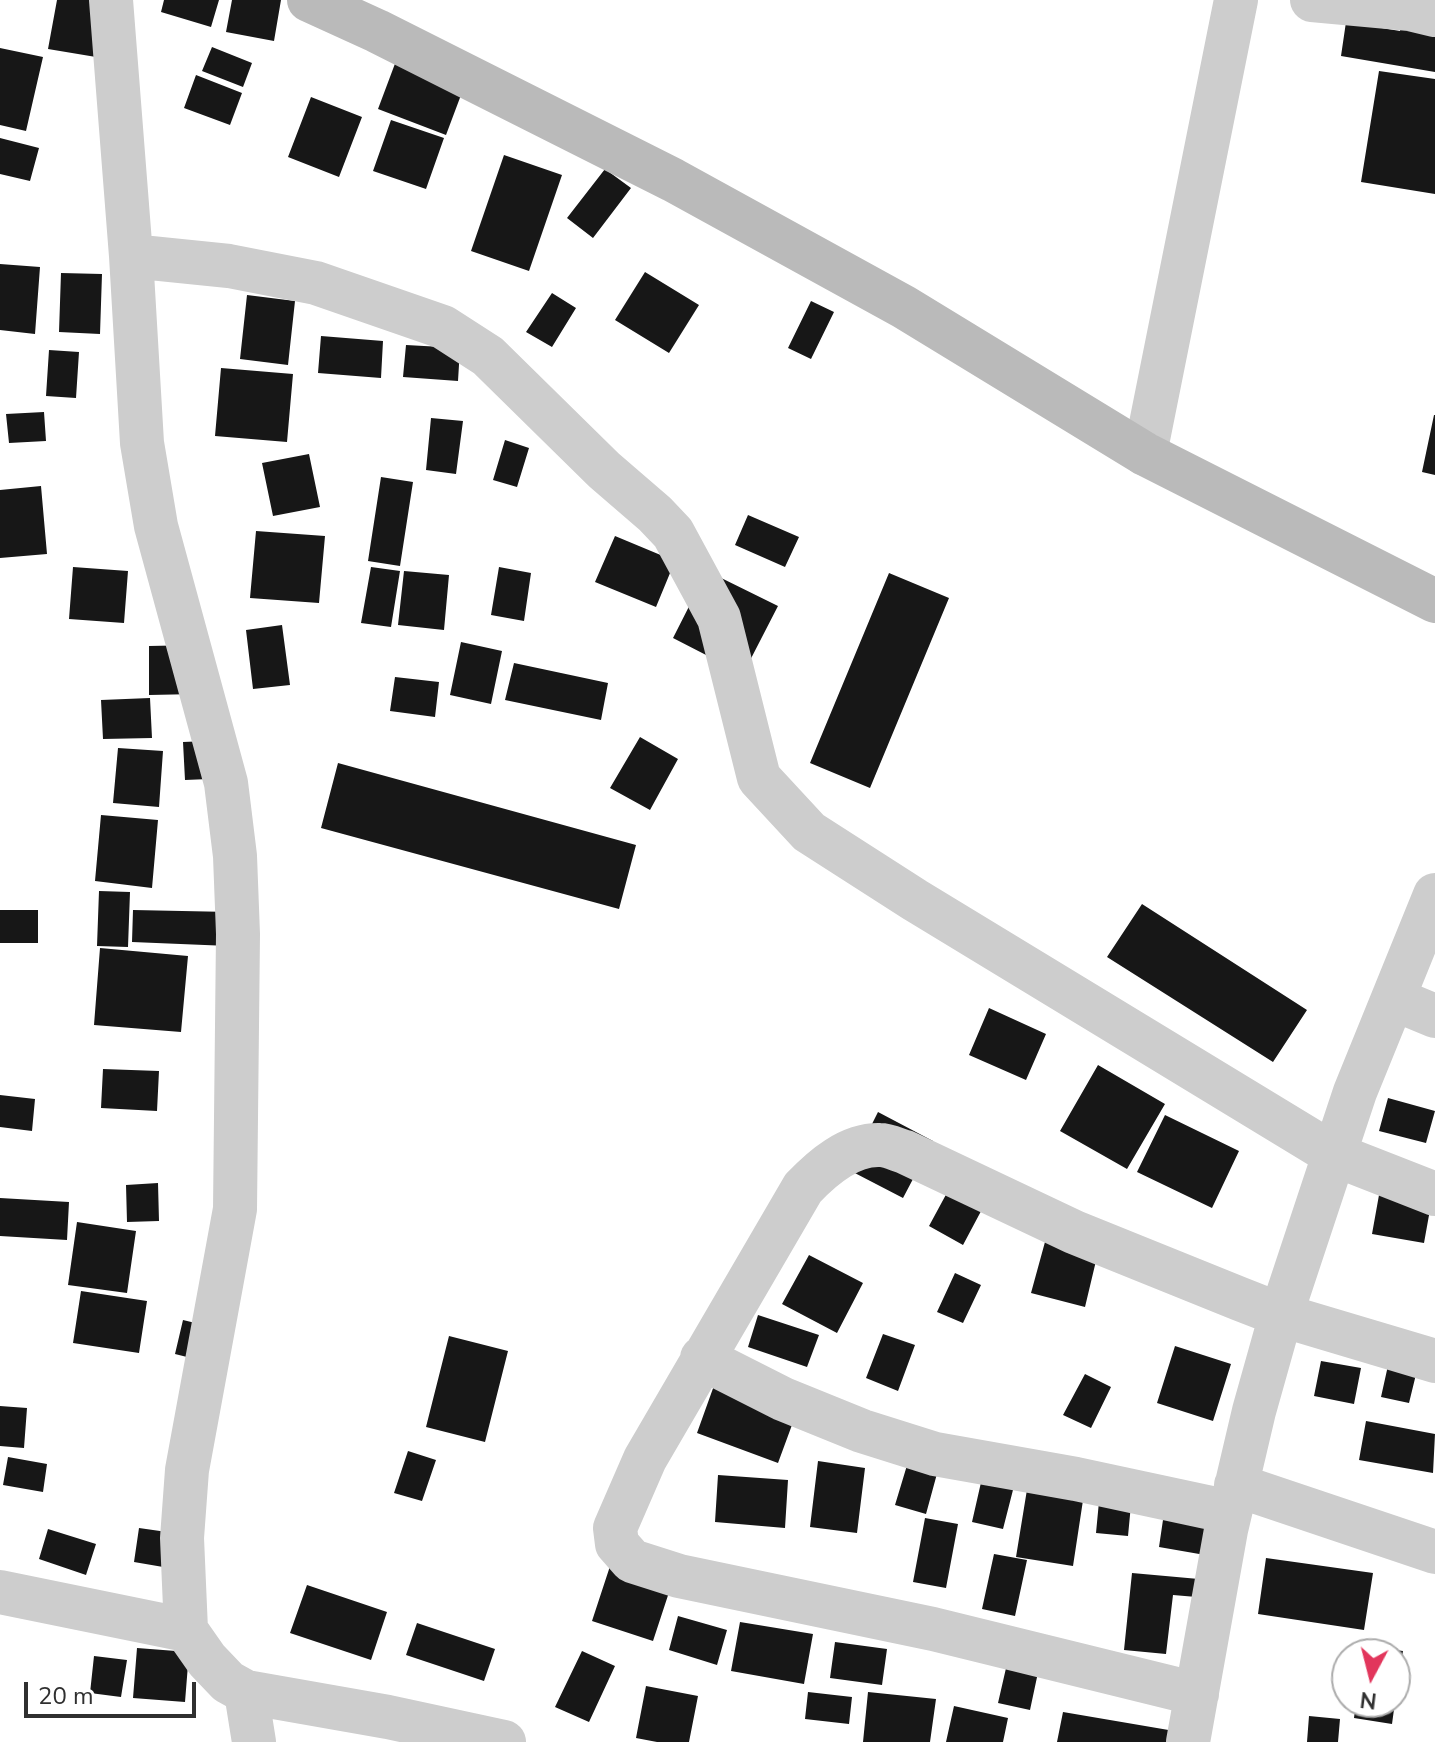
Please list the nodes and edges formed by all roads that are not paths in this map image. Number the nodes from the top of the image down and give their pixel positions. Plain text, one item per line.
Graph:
1 (111, 0) edge
2 (309, 0) edge
3 (1236, 0) edge
4 (1312, 0) edge
5 (1435, 15) edge
6 (131, 256) junction
7 (1145, 454) junction
8 (1435, 601) edge
9 (1435, 895) edge
10 (1394, 999) junction
11 (1435, 1016) edge
12 (1333, 1154) junction
13 (1435, 1194) edge
14 (1281, 1315) junction
15 (702, 1358) junction
16 (1435, 1361) edge
17 (1233, 1498) junction
18 (1435, 1552) edge
19 (0, 1592) edge
20 (186, 1630) junction
21 (246, 1692) junction
22 (1197, 1694) junction
23 (254, 1742) edge
24 (504, 1742) edge
25 (1188, 1742) edge

1 - 6 street
2 - 7 street
3 - 7 street
4 - 5 street
6 - 12 street
6 - 20 street
7 - 8 street
9 - 10 street
10 - 11 street
10 - 12 street
12 - 13 street
12 - 14 street
14 - 15 street
14 - 16 street
14 - 17 street
15 - 17 street
15 - 22 street
17 - 18 street
17 - 22 street
19 - 20 street
20 - 21 street
21 - 23 street
21 - 24 street
22 - 25 street

